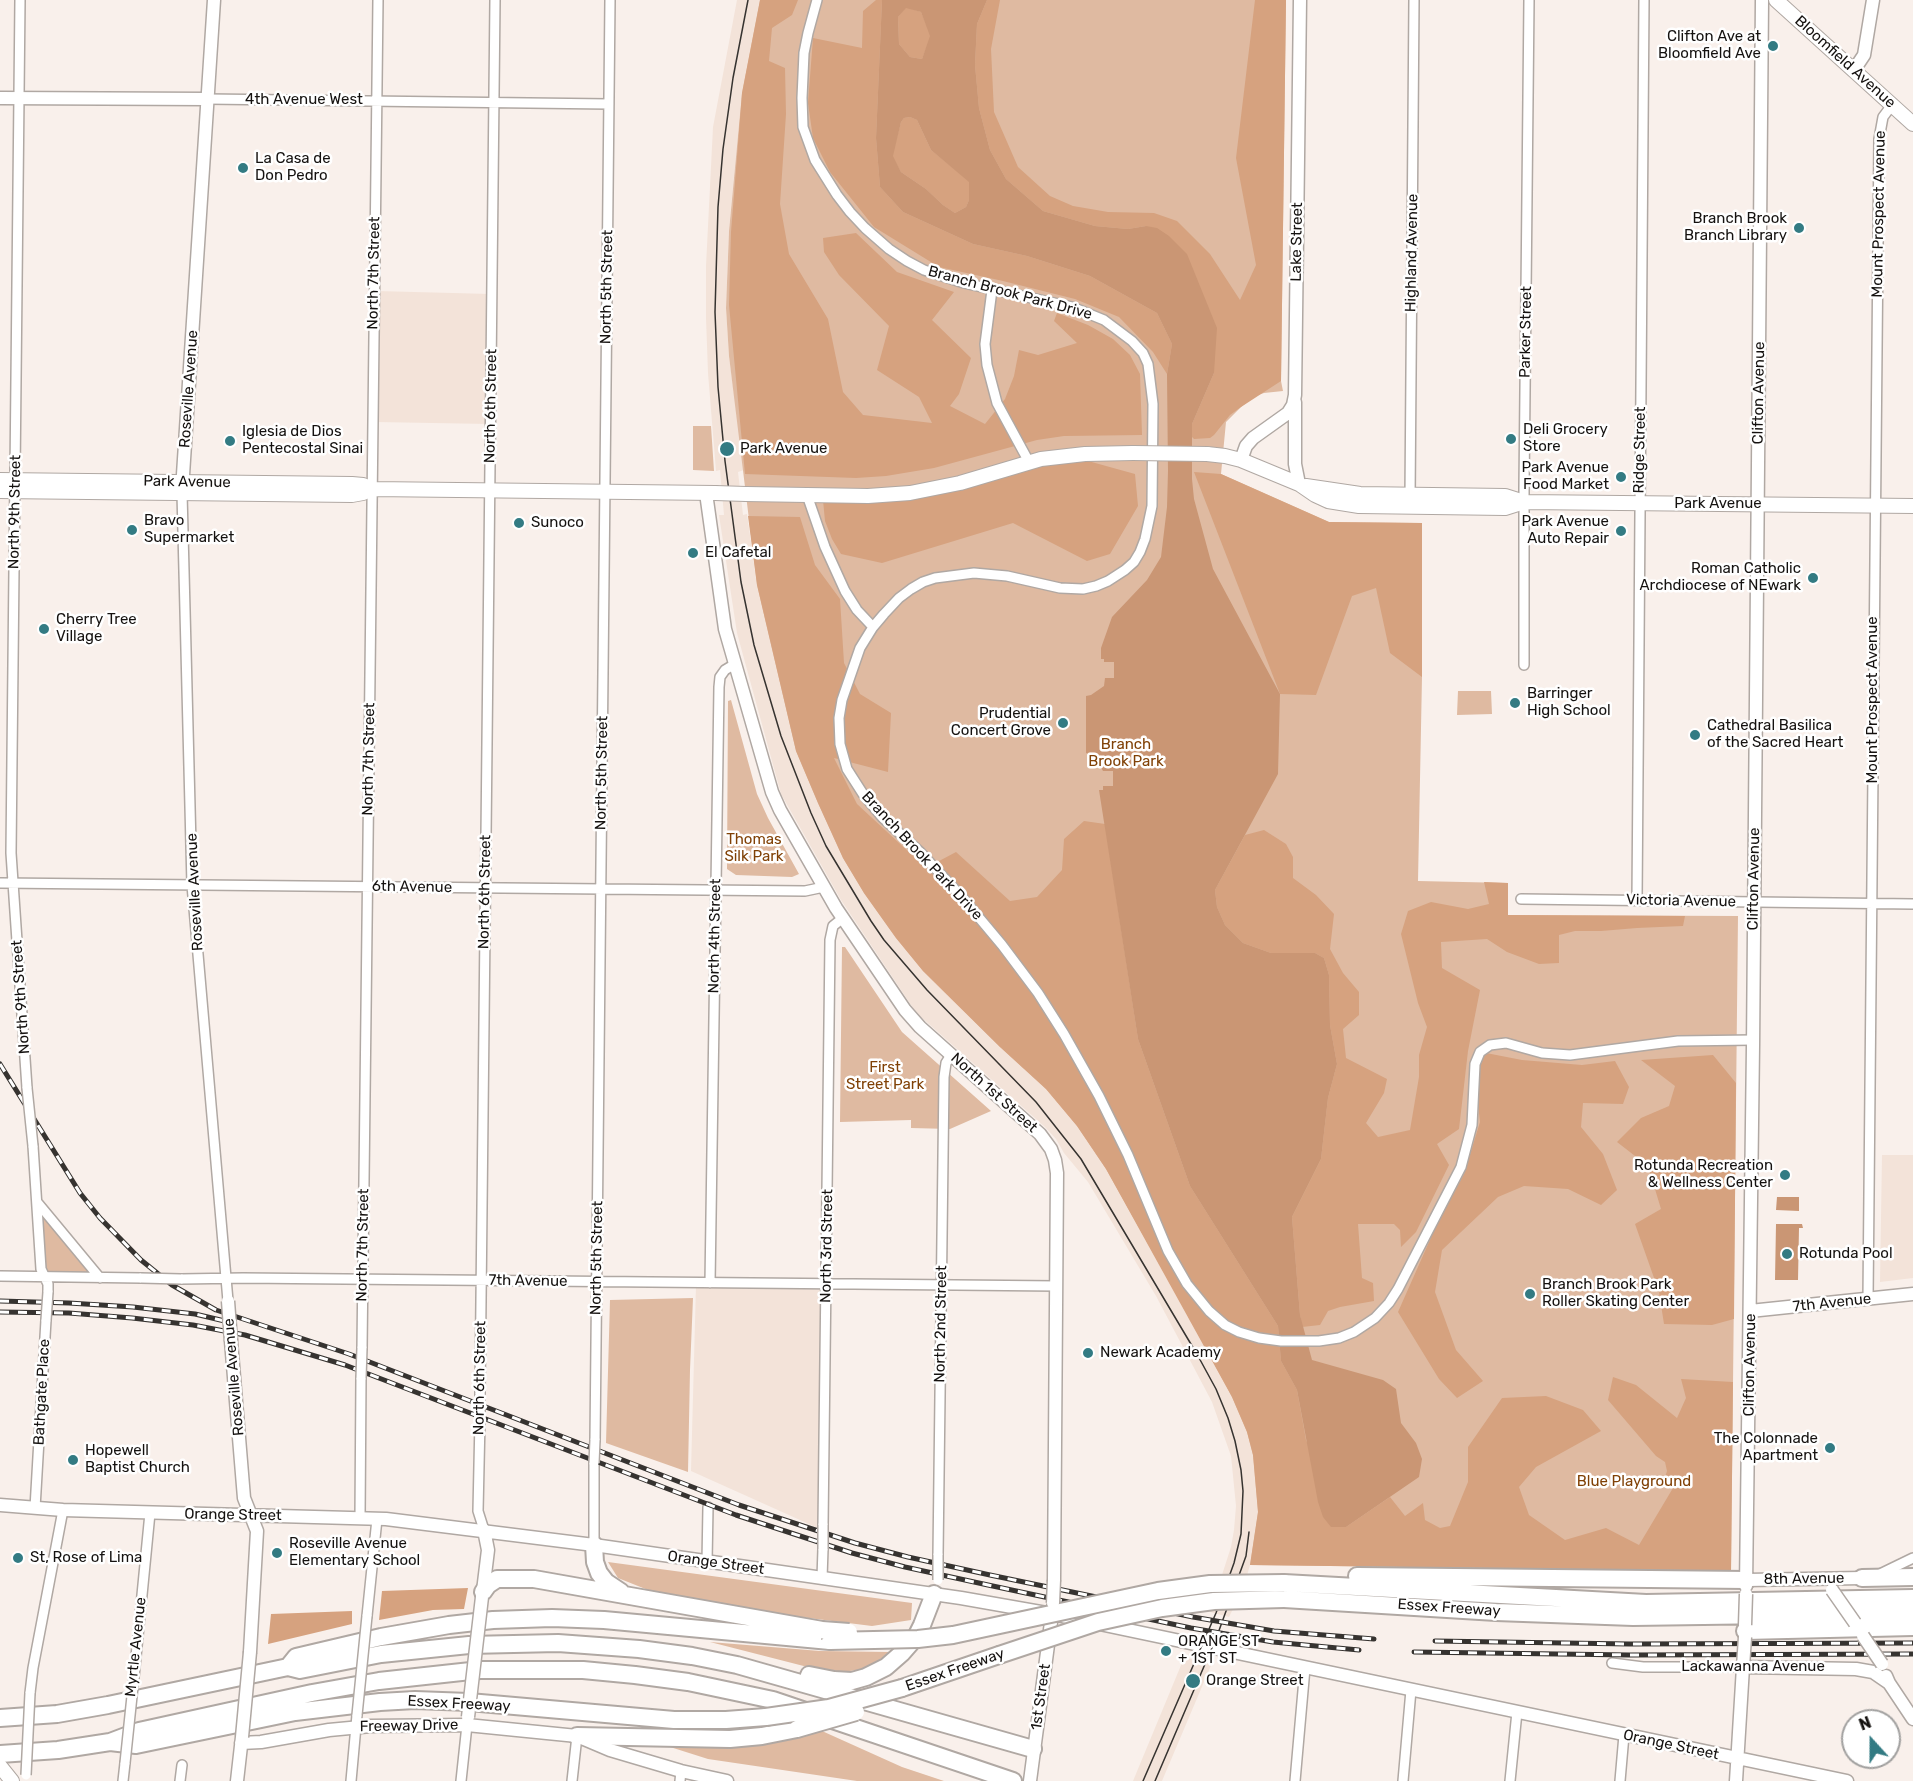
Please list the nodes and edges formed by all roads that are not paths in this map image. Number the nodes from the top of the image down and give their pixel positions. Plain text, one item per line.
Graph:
1 (20, 0) edge
2 (214, 0) edge
3 (378, 0) edge
4 (495, 0) edge
5 (610, 0) edge
6 (817, 0) edge
7 (1300, 0) edge
8 (1414, 0) edge
9 (1529, 0) edge
10 (1644, 0) edge
11 (1762, 0) edge
12 (1776, 0) edge
13 (1873, 0) edge
14 (1854, 70) junction
15 (0, 98) edge
16 (19, 99) junction
17 (207, 99) junction
18 (376, 100) junction
19 (494, 103) junction
20 (609, 104) junction
21 (1892, 105) junction
22 (1913, 124) edge
23 (992, 290) junction
24 (1295, 395) junction
25 (1241, 460) junction
26 (1029, 462) junction
27 (0, 480) edge
28 (1299, 484) junction
29 (15, 486) junction
30 (182, 488) junction
31 (372, 489) junction
32 (0, 491) edge
33 (490, 491) junction
34 (605, 492) junction
35 (711, 493) junction
36 (807, 495) junction
37 (1410, 501) junction
38 (1524, 502) junction
39 (1640, 504) junction
40 (1758, 505) junction
41 (1875, 506) junction
42 (1913, 507) edge
43 (873, 627) junction
44 (735, 664) junction
45 (1524, 665) dead end
46 (0, 883) edge
47 (12, 883) junction
48 (192, 885) junction
49 (367, 886) junction
50 (824, 887) junction
51 (485, 888) junction
52 (601, 889) junction
53 (716, 890) junction
54 (1521, 900) dead end
55 (1637, 901) junction
56 (1753, 902) junction
57 (1872, 904) junction
58 (1913, 904) edge
59 (843, 918) junction
60 (1753, 1040) junction
61 (951, 1055) junction
62 (37, 1202) junction
63 (0, 1276) edge
64 (44, 1276) junction
65 (100, 1278) junction
66 (225, 1278) junction
67 (363, 1279) junction
68 (481, 1280) junction
69 (596, 1281) junction
70 (710, 1282) junction
71 (826, 1284) junction
72 (941, 1285) junction
73 (1057, 1286) junction
74 (1913, 1293) edge
75 (1868, 1299) junction
76 (228, 1301) joint
77 (1750, 1311) junction
78 (0, 1505) edge
79 (708, 1507) dead end
80 (35, 1508) junction
81 (63, 1510) junction
82 (150, 1513) junction
83 (250, 1515) junction
84 (360, 1518) junction
85 (377, 1519) junction
86 (484, 1530) junction
87 (594, 1545) junction
88 (1913, 1558) edge
89 (707, 1562) junction
90 (1913, 1577) edge
91 (822, 1578) junction
92 (1867, 1578) junction
93 (1814, 1579) junction
94 (1286, 1586) junction
95 (936, 1587) junction
96 (1746, 1587) junction
97 (483, 1594) junction
98 (633, 1597) junction
99 (1913, 1598) edge
100 (1052, 1608) junction
101 (1913, 1613) edge
102 (1913, 1627) edge
103 (1859, 1630) junction
104 (1745, 1631) junction
105 (826, 1636) junction
106 (1612, 1664) dead end
107 (737, 1665) junction
108 (288, 1667) junction
109 (1743, 1667) junction
110 (1305, 1668) junction
111 (1889, 1683) junction
112 (902, 1688) junction
113 (1411, 1690) junction
114 (1517, 1712) junction
115 (0, 1718) edge
116 (1913, 1719) edge
117 (357, 1721) junction
118 (467, 1721) junction
119 (1624, 1735) junction
120 (577, 1736) junction
121 (242, 1740) junction
122 (111, 1742) junction
123 (1034, 1749) junction
124 (0, 1754) edge
125 (1738, 1759) junction
126 (182, 1766) dead end
127 (14, 1776) edge
128 (680, 1776) edge
129 (123, 1781) edge
130 (180, 1781) edge
131 (237, 1781) edge
132 (351, 1781) edge
133 (461, 1781) edge
134 (572, 1781) edge
135 (727, 1781) edge
136 (1013, 1781) edge
137 (1030, 1781) edge
138 (1295, 1781) edge
139 (1403, 1781) edge
140 (1510, 1781) edge
141 (1620, 1781) edge
142 (1736, 1781) edge
143 (1847, 1781) edge

1 - 16 street, North 9th Street
2 - 17 main road, Roseville Avenue
3 - 18 street, North 7th Street
4 - 19 street, North 6th Street
5 - 20 street, North 5th Street
6 - 23 street, Branch Brook Park Drive
7 - 24 main road, Lake Street
8 - 37 street, Highland Avenue
9 - 38 street, Parker Street
10 - 39 street, Ridge Street
11 - 40 main road, Clifton Avenue
12 - 14 main road, Bloomfield Avenue
13 - 14 main road
14 - 21 main road, Bloomfield Avenue
15 - 16 main road, 4th Avenue West
16 - 17 main road, 4th Avenue West
16 - 29 street, North 9th Street
17 - 18 street, 4th Avenue West
17 - 30 main road, Roseville Avenue
18 - 19 street, 4th Avenue West
18 - 31 street, North 7th Street
19 - 20 street, 4th Avenue West
19 - 33 street, North 6th Street
20 - 34 street, North 5th Street
21 - 22 main road, Bloomfield Avenue
21 - 41 street, Mount Prospect Avenue
23 - 26 street
23 - 43 street, Branch Brook Park Drive
24 - 25 main road
24 - 28 main road, Lake Street
25 - 26 main road, Park Avenue, bridge
25 - 28 main road, Park Avenue
26 - 36 main road, Park Avenue
27 - 29 main road, Park Avenue
28 - 37 main road, Park Avenue
29 - 30 main road, Park Avenue
29 - 32 main road, Park Avenue
29 - 47 street, North 9th Street
30 - 31 main road, Park Avenue
30 - 48 street, Roseville Avenue
31 - 33 main road, Park Avenue
31 - 49 street, North 7th Street
33 - 34 main road, Park Avenue
33 - 51 street, North 6th Street
34 - 35 main road, Park Avenue
34 - 52 street, North 5th Street
35 - 36 main road, Park Avenue, bridge
35 - 44 main road
36 - 43 street
37 - 38 main road, Park Avenue
38 - 39 main road, Park Avenue
38 - 45 street, Parker Street
39 - 40 main road, Park Avenue
39 - 55 street, Ridge Street
40 - 41 main road, Park Avenue
40 - 56 main road, Clifton Avenue
41 - 42 main road, Park Avenue
41 - 57 street, Mount Prospect Avenue
43 - 60 street, Branch Brook Park Drive
44 - 50 main road, North 1st Street
44 - 53 street, North 4th Street
46 - 47 street, 6th Avenue
47 - 48 street, 6th Avenue
47 - 62 street, North 9th Street, bridge
48 - 49 street, 6th Avenue
48 - 66 street, Roseville Avenue
49 - 51 street, 6th Avenue
49 - 67 street, North 7th Street
50 - 53 street, 6th Avenue
50 - 59 main road, North 1st Street
51 - 52 street, 6th Avenue
51 - 68 street, North 6th Street
52 - 53 street, 6th Avenue
52 - 69 street, North 5th Street
53 - 70 street, North 4th Street
54 - 55 street, Victoria Avenue
55 - 56 street, Victoria Avenue
56 - 57 street, Victoria Avenue
56 - 60 main road, Clifton Avenue
57 - 58 street, Victoria Avenue
57 - 75 street, Mount Prospect Avenue
59 - 61 main road, North 1st Street
59 - 71 street, North 3rd Street
60 - 77 main road, Clifton Avenue
61 - 72 street, North 2nd Street
61 - 73 main road, North 1st Street
62 - 64 street, North 9th Street
62 - 65 street
63 - 64 street, 7th Avenue
64 - 65 street, 7th Avenue
64 - 80 street, Bathgate Place, bridge
65 - 66 street, 7th Avenue, bridge
66 - 67 street, 7th Avenue
66 - 76 street, Roseville Avenue
67 - 68 street, 7th Avenue
67 - 84 street, North 7th Street, bridge
68 - 69 street, 7th Avenue
68 - 86 street, North 6th Street, bridge
69 - 70 street, 7th Avenue
69 - 87 street, North 5th Street, bridge
70 - 71 street, 7th Avenue
71 - 72 street, 7th Avenue
71 - 91 street, North 3rd Street, bridge
72 - 73 street, 7th Avenue
72 - 95 street, North 2nd Street, bridge
73 - 100 main road, North 1st Street, bridge
74 - 75 main road, 7th Avenue
75 - 77 main road, 7th Avenue
76 - 83 main road, Roseville Avenue, bridge
77 - 96 main road, Clifton Avenue
78 - 80 main road, Orange Street
79 - 89 street
80 - 81 main road, Orange Street
81 - 82 main road, Orange Street
81 - 127 street, bridge
82 - 83 main road, Orange Street
82 - 129 street, Myrtle Avenue, bridge
83 - 84 main road, Orange Street
83 - 121 main road, Roseville Avenue, bridge
84 - 85 main road, Orange Street
85 - 86 main road, Orange Street
85 - 117 street, bridge
86 - 87 main road, Orange Street
86 - 97 main road, North 6th Street
87 - 89 main road, Orange Street
87 - 98 highway
88 - 92 street, 8th Avenue
89 - 91 main road, Orange Street
90 - 92 highway
91 - 95 main road, Orange Street
92 - 93 main road, 8th Avenue
93 - 96 main road, 8th Avenue
93 - 103 main road, bridge
94 - 96 highway
94 - 99 highway, Essex Freeway
94 - 101 highway, Essex Freeway
94 - 105 highway, Essex Freeway, bridge
94 - 112 highway, Essex Freeway, bridge
95 - 100 main road, Orange Street
95 - 107 highway
96 - 104 main road, Clifton Avenue, bridge
97 - 98 highway
97 - 118 main road, North 6th Street, bridge
98 - 105 highway
100 - 110 main road, Orange Street
100 - 123 main road, 1st Street
102 - 103 highway
103 - 104 highway
103 - 111 main road, bridge
104 - 109 main road, Clifton Avenue, bridge
105 - 108 highway
106 - 109 street, Lackawanna Avenue
107 - 108 highway
107 - 123 highway
108 - 115 highway
109 - 111 main road, Lackawanna Avenue
109 - 125 main road, Clifton Avenue
110 - 113 main road, Orange Street
110 - 138 street
111 - 116 main road
112 - 120 highway, bridge
112 - 122 highway, Essex Freeway, bridge
113 - 114 main road, Orange Street
113 - 139 street
114 - 119 main road, Orange Street
114 - 140 street
117 - 118 main road, Freeway Drive
117 - 121 main road, Freeway Drive
117 - 132 street
118 - 120 main road, Freeway Drive
118 - 133 street, North 6th Street
119 - 125 main road, Orange Street
119 - 141 street
120 - 128 main road, Freeway Drive
120 - 134 street
121 - 131 main road, Roseville Avenue
122 - 124 highway, Essex Freeway
122 - 136 highway
123 - 137 main road, 1st Street
125 - 142 main road, Clifton Avenue
125 - 143 main road, Orange Street
126 - 130 street
128 - 135 main road, Freeway Drive

